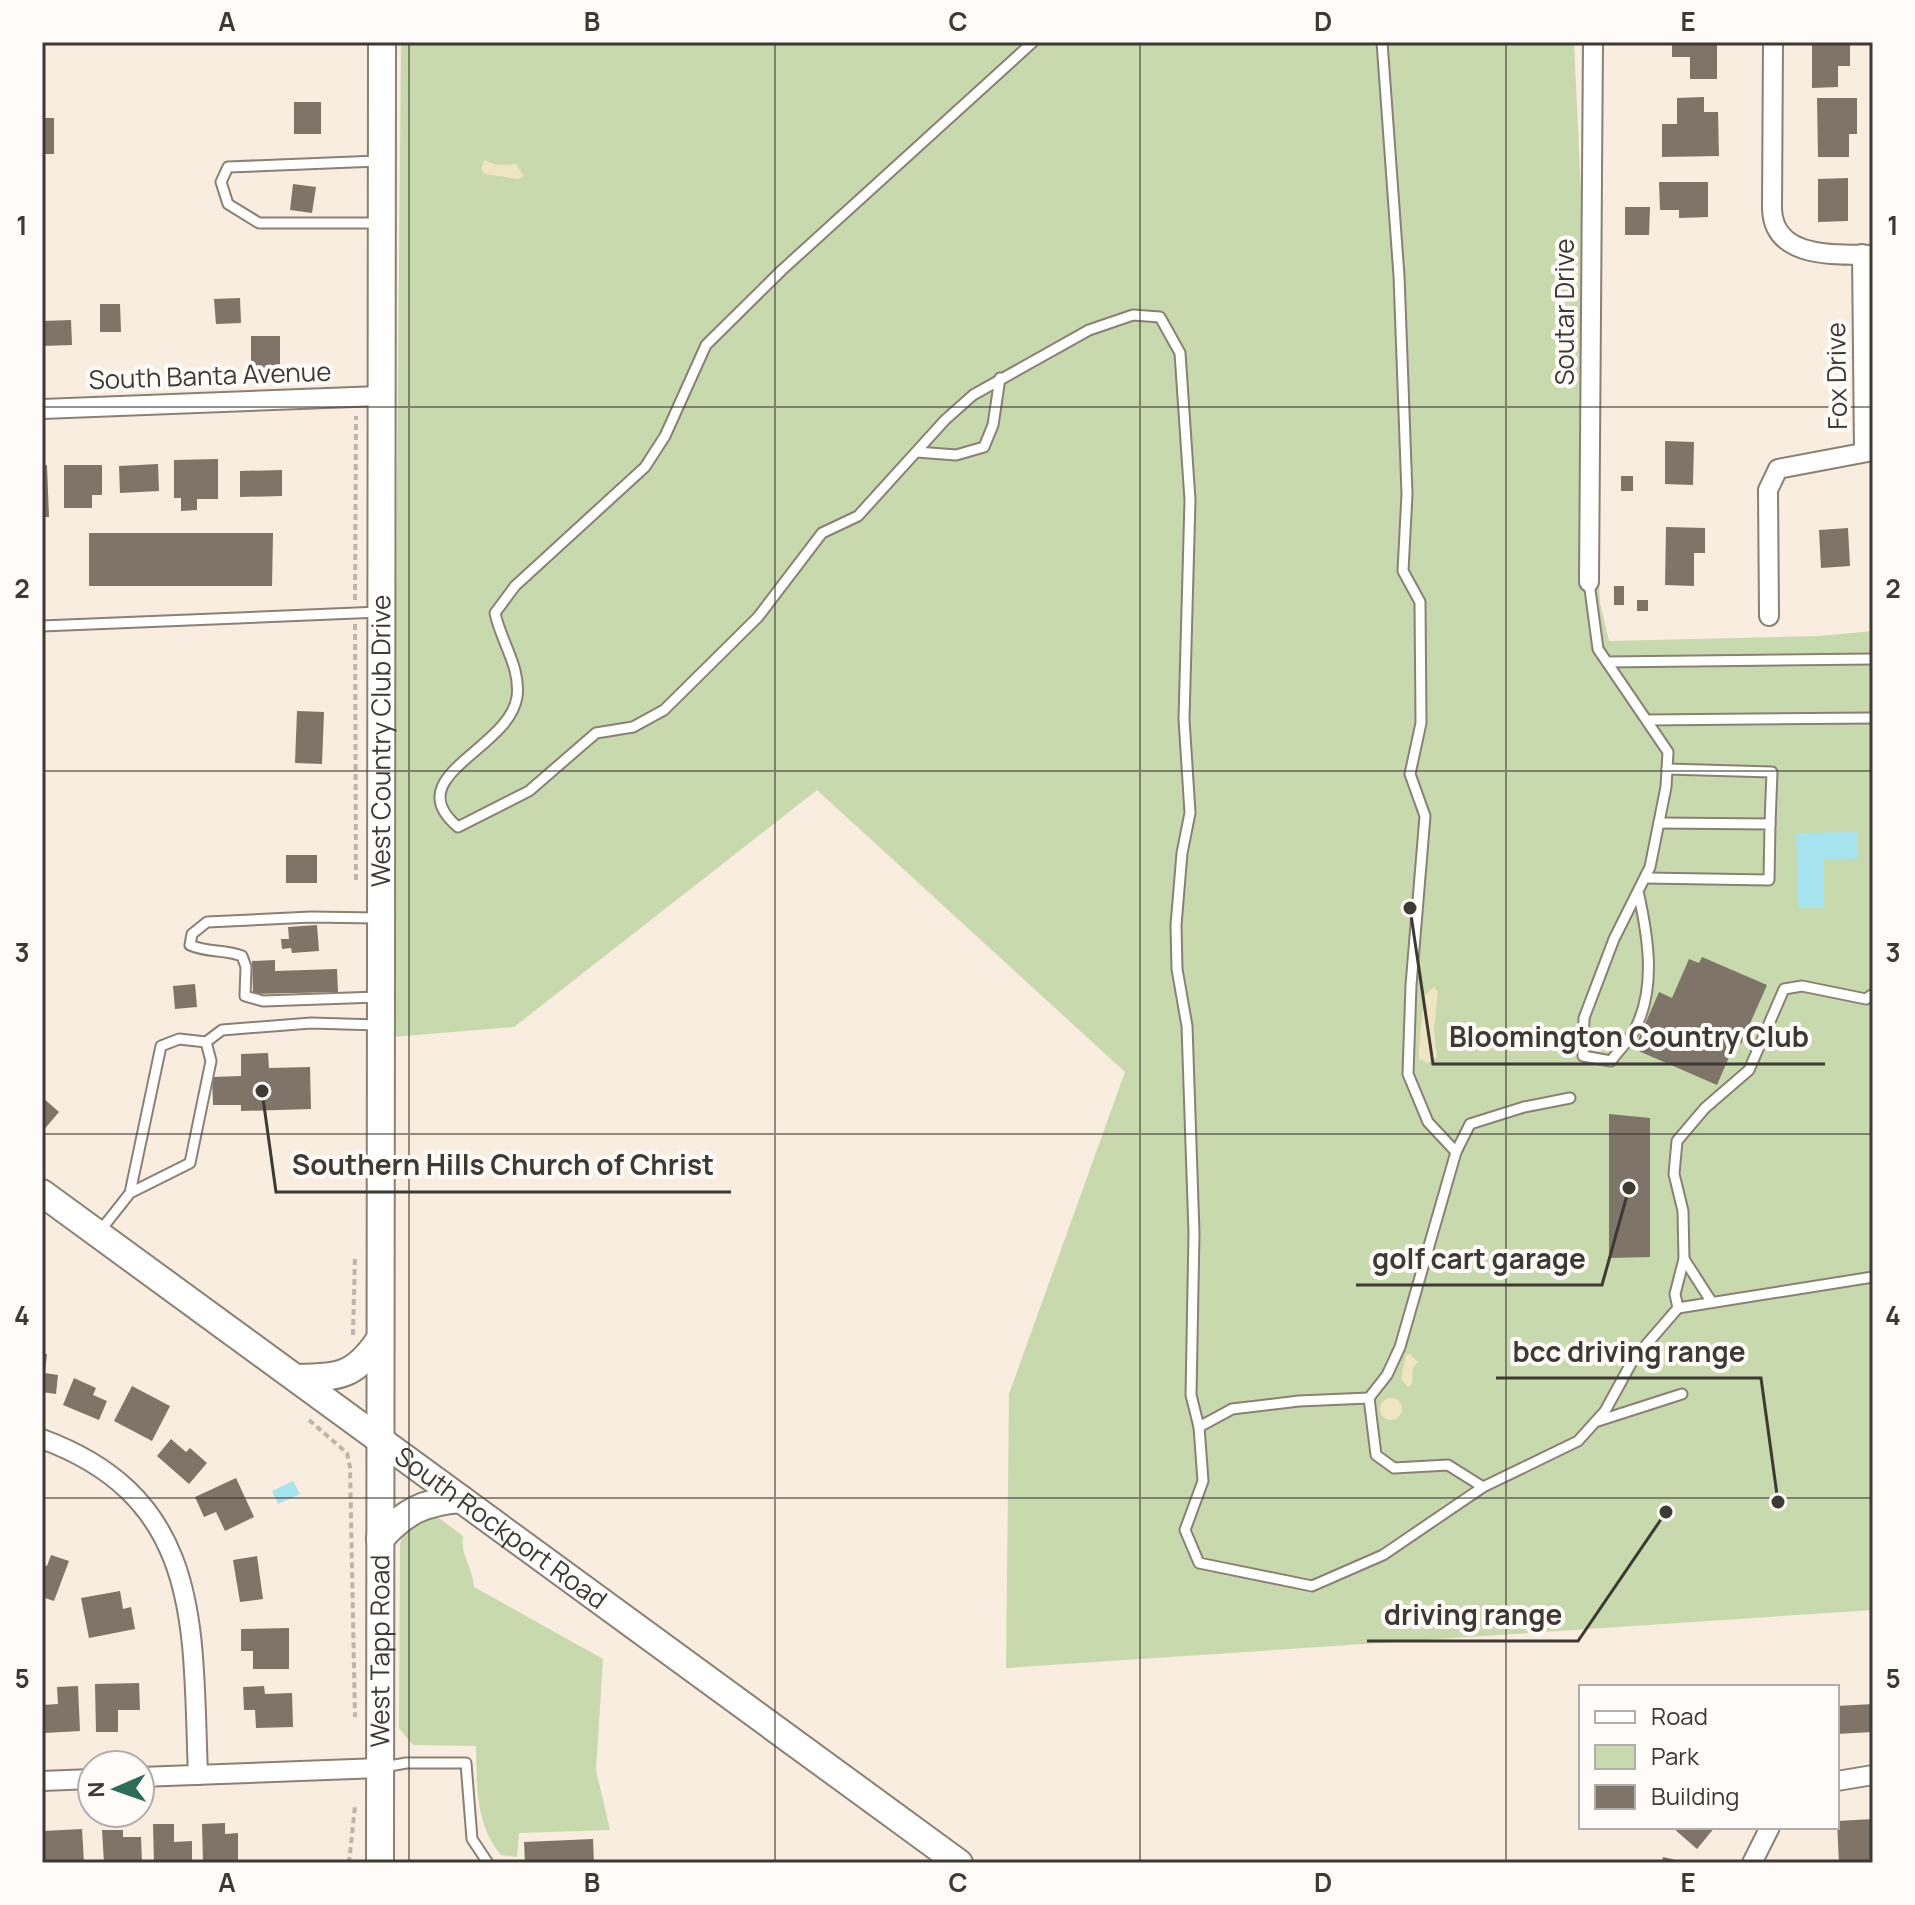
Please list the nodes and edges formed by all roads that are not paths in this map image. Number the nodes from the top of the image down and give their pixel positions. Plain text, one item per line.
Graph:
1 (382, 42) edge
2 (1033, 42) edge
3 (1382, 42) edge
4 (1593, 42) edge
5 (1773, 42) edge
6 (382, 161) junction
7 (381, 223) junction
8 (1867, 254) edge
9 (1000, 378) junction
10 (380, 396) junction
11 (42, 409) edge
12 (1868, 451) edge
13 (917, 452) junction
14 (1589, 582) joint
15 (380, 612) junction
16 (1769, 616) dead end
17 (42, 626) edge
18 (1873, 659) edge
19 (1607, 662) junction
20 (1873, 718) edge
21 (1647, 720) junction
22 (1667, 769) junction
23 (1659, 823) junction
24 (1770, 824) junction
25 (1645, 878) junction
26 (1638, 891) junction
27 (380, 918) junction
28 (1873, 994) edge
29 (380, 997) junction
30 (380, 1025) junction
31 (206, 1042) junction
32 (1570, 1098) dead end
33 (1456, 1152) junction
34 (42, 1193) edge
35 (130, 1193) junction
36 (98, 1234) junction
37 (1684, 1259) junction
38 (1873, 1277) edge
39 (1711, 1301) junction
40 (1678, 1308) junction
41 (380, 1339) junction
42 (296, 1378) junction
43 (1682, 1394) dead end
44 (1369, 1398) junction
45 (1595, 1422) junction
46 (1199, 1427) junction
47 (42, 1439) edge
48 (380, 1439) junction
49 (1483, 1487) junction
50 (461, 1499) junction
51 (380, 1539) junction
52 (368, 1769) junction
53 (198, 1775) junction
54 (1873, 1775) edge
55 (156, 1776) edge
56 (76, 1780) edge
57 (42, 1781) edge
58 (1839, 1781) edge
59 (1769, 1829) edge
60 (380, 1863) edge
61 (488, 1863) edge
62 (959, 1863) edge
63 (1752, 1863) edge

1 - 6 main road, West Country Club Drive
2 - 13 lane
3 - 33 lane
4 - 14 street, Soutar Drive
5 - 8 street
6 - 7 main road, West Country Club Drive
6 - 7 lane
7 - 10 main road, West Country Club Drive
8 - 12 street, Fox Drive
9 - 13 lane
9 - 13 lane
9 - 46 lane
10 - 11 street, South Banta Avenue
10 - 15 main road, West Country Club Drive
12 - 16 street, Fox Drive
14 - 19 lane
15 - 17 lane
15 - 27 main road, West Country Club Drive
18 - 19 lane
19 - 21 lane
20 - 21 lane
21 - 22 lane
22 - 23 lane
22 - 24 lane
23 - 24 lane
23 - 25 lane
24 - 25 lane
25 - 26 lane
26 - 26 lane
27 - 29 main road, West Country Club Drive
27 - 29 lane
28 - 37 lane
29 - 30 main road, West Country Club Drive
30 - 31 lane
30 - 41 main road, West Country Club Drive
31 - 35 lane
31 - 35 lane
32 - 33 lane
33 - 44 lane
34 - 36 main road, South Rockport Road
35 - 36 lane
36 - 42 main road, South Rockport Road
37 - 39 lane
37 - 40 lane
38 - 39 lane
39 - 40 lane
40 - 45 lane
41 - 42 main road
41 - 48 main road, West Country Club Drive
42 - 48 main road, South Rockport Road
43 - 45 lane
44 - 46 lane
44 - 49 lane
45 - 49 lane
46 - 49 lane
47 - 53 street
48 - 50 main road, South Rockport Road
48 - 51 main road, West Tapp Road
50 - 51 main road
50 - 62 main road, South Rockport Road
51 - 52 main road, West Tapp Road
52 - 53 street
52 - 60 main road, West Tapp Road
52 - 61 lane
53 - 55 street
54 - 58 street
56 - 57 street
59 - 63 street

